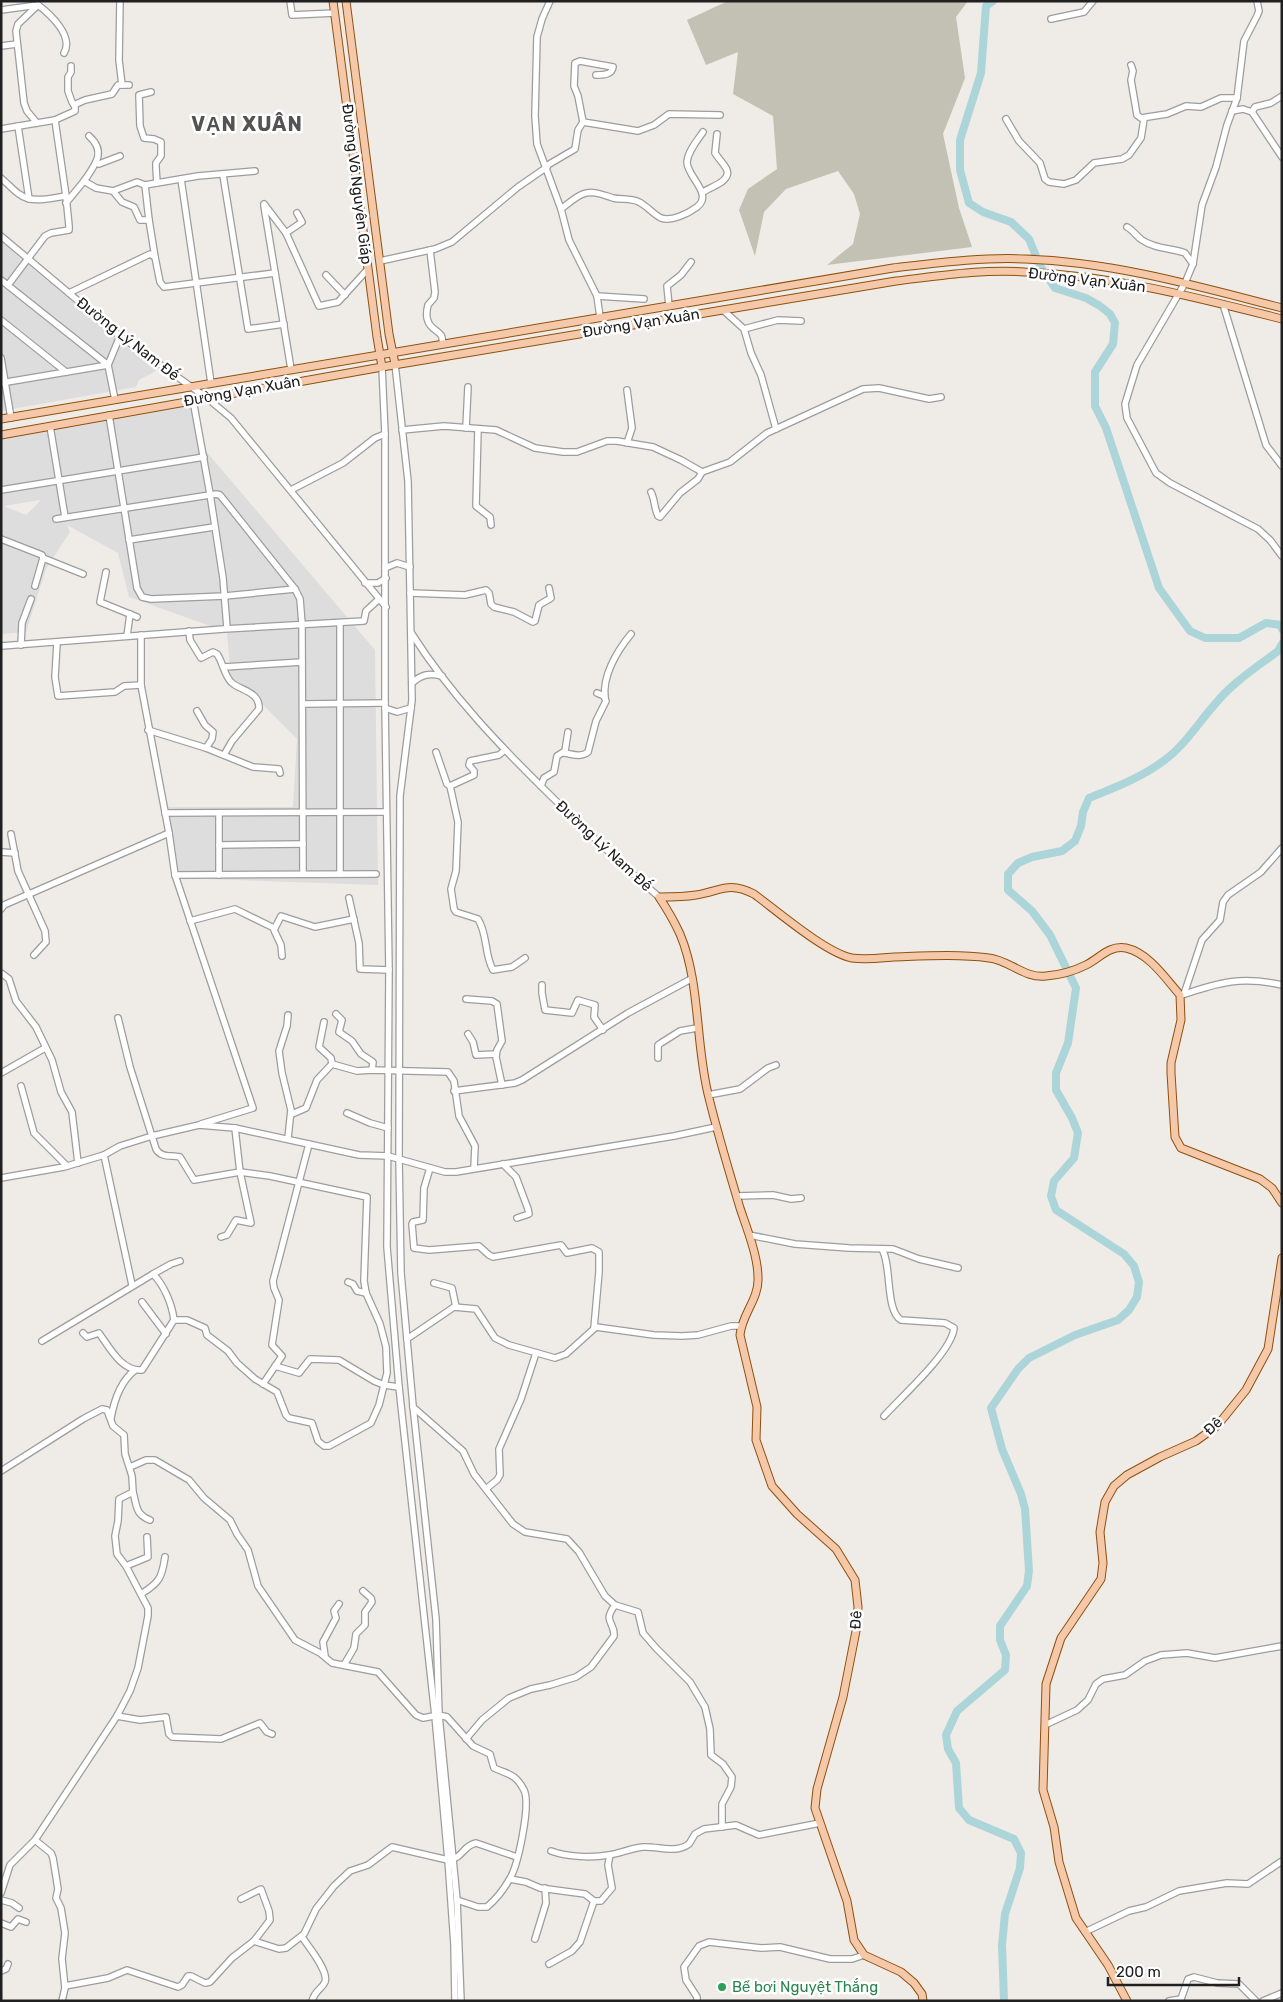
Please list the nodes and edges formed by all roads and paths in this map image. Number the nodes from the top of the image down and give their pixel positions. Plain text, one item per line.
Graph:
1 (120, 1) edge
2 (290, 1) edge
3 (333, 1) edge
4 (346, 1) edge
5 (550, 1) edge
6 (1094, 1) edge
7 (1257, 1) edge
8 (14, 5) edge
9 (38, 5) junction
10 (1, 10) edge
11 (335, 13) junction
12 (1051, 19) dead end
13 (17, 44) junction
14 (1, 46) edge
15 (64, 53) dead end
16 (1131, 65) dead end
17 (70, 66) dead end
18 (596, 74) dead end
19 (151, 92) dead end
20 (1282, 96) edge
21 (1237, 98) junction
22 (74, 105) junction
23 (1232, 111) junction
24 (1252, 112) junction
25 (720, 115) dead end
26 (1006, 119) dead end
27 (1144, 119) junction
28 (55, 120) junction
29 (583, 122) junction
30 (37, 123) junction
31 (18, 126) junction
32 (1, 129) edge
33 (703, 132) dead end
34 (717, 134) dead end
35 (89, 136) dead end
36 (120, 156) dead end
37 (1282, 157) edge
38 (97, 165) junction
39 (547, 167) junction
40 (255, 171) dead end
41 (223, 176) junction
42 (1, 178) edge
43 (181, 179) junction
44 (84, 181) junction
45 (157, 183) junction
46 (145, 185) junction
47 (114, 191) junction
48 (702, 193) junction
49 (29, 199) junction
50 (66, 199) junction
51 (560, 209) junction
52 (297, 213) dead end
53 (149, 220) junction
54 (1127, 227) dead end
55 (286, 233) junction
56 (1, 236) edge
57 (430, 250) junction
58 (379, 252) junction
59 (366, 254) junction
60 (154, 256) junction
61 (28, 259) junction
62 (380, 261) junction
63 (691, 262) dead end
64 (1193, 264) junction
65 (368, 269) junction
66 (275, 273) junction
67 (326, 275) dead end
68 (240, 279) junction
69 (1, 280) edge
70 (197, 283) junction
71 (1185, 283) junction
72 (8, 285) junction
73 (1178, 292) junction
74 (69, 293) junction
75 (345, 295) junction
76 (597, 296) junction
77 (721, 297) junction
78 (644, 299) dead end
79 (1222, 304) junction
80 (669, 306) junction
81 (1282, 308) edge
82 (723, 310) junction
83 (600, 318) junction
84 (1282, 319) edge
85 (1, 320) edge
86 (801, 321) dead end
87 (284, 324) junction
88 (744, 329) junction
89 (120, 336) junction
90 (442, 344) junction
91 (393, 352) junction
92 (380, 354) junction
93 (1, 358) edge
94 (395, 364) junction
95 (108, 365) junction
96 (382, 367) junction
97 (291, 369) junction
98 (66, 372) junction
99 (3, 382) edge
100 (211, 383) junction
101 (190, 386) junction
102 (468, 386) dead end
103 (627, 390) dead end
104 (941, 397) dead end
105 (207, 398) junction
106 (115, 400) junction
107 (193, 400) junction
108 (109, 415) junction
109 (11, 418) junction
110 (1, 420) edge
111 (50, 426) junction
112 (466, 428) junction
113 (478, 429) junction
114 (776, 429) junction
115 (402, 430) junction
116 (385, 434) junction
117 (1, 435) edge
118 (627, 442) junction
119 (204, 457) junction
120 (1282, 466) edge
121 (119, 470) junction
122 (702, 472) junction
123 (59, 480) junction
124 (1, 490) edge
125 (291, 490) junction
126 (651, 492) dead end
127 (210, 494) junction
128 (124, 508) junction
129 (65, 517) junction
130 (56, 519) dead end
131 (492, 525) dead end
132 (214, 527) junction
133 (1, 539) edge
134 (129, 540) junction
135 (1282, 556) edge
136 (43, 558) junction
137 (386, 568) junction
138 (410, 568) junction
139 (106, 572) dead end
140 (83, 574) dead end
141 (386, 578) junction
142 (365, 583) junction
143 (35, 586) dead end
144 (550, 588) dead end
145 (296, 589) junction
146 (410, 593) junction
147 (225, 596) junction
148 (31, 599) dead end
149 (380, 599) junction
150 (386, 607) junction
151 (130, 614) junction
152 (137, 617) dead end
153 (340, 623) junction
154 (302, 624) junction
155 (227, 628) junction
156 (189, 631) junction
157 (411, 632) junction
158 (631, 634) dead end
159 (140, 635) junction
160 (126, 636) junction
161 (57, 643) junction
162 (21, 645) junction
163 (1, 646) edge
164 (302, 662) junction
165 (224, 668) junction
166 (442, 676) junction
167 (412, 683) junction
168 (141, 685) junction
169 (597, 693) dead end
170 (605, 698) junction
171 (303, 704) junction
172 (339, 704) junction
173 (385, 706) junction
174 (412, 708) junction
175 (197, 711) dead end
176 (148, 730) junction
177 (568, 732) dead end
178 (206, 748) junction
179 (505, 750) junction
180 (436, 752) dead end
181 (564, 753) junction
182 (224, 755) junction
183 (280, 773) dead end
184 (450, 786) junction
185 (541, 786) junction
186 (386, 812) junction
187 (165, 813) junction
188 (219, 813) junction
189 (302, 813) junction
190 (340, 813) junction
191 (169, 833) junction
192 (11, 834) dead end
193 (303, 844) junction
194 (219, 845) junction
195 (1282, 848) edge
196 (1, 852) edge
197 (15, 853) junction
198 (387, 873) junction
199 (399, 873) junction
200 (303, 874) junction
201 (340, 874) junction
202 (376, 874) dead end
203 (175, 875) junction
204 (219, 875) junction
205 (30, 895) junction
206 (659, 897) junction
207 (349, 898) dead end
208 (1, 909) edge
209 (354, 919) junction
210 (190, 921) junction
211 (274, 928) junction
212 (34, 956) dead end
213 (282, 956) dead end
214 (525, 958) dead end
215 (389, 970) junction
216 (1, 973) edge
217 (692, 979) junction
218 (542, 985) dead end
219 (1282, 985) edge
220 (1182, 995) junction
221 (466, 999) dead end
222 (336, 1014) dead end
223 (288, 1015) dead end
224 (118, 1018) dead end
225 (324, 1022) dead end
226 (698, 1028) junction
227 (602, 1030) junction
228 (468, 1034) dead end
229 (45, 1048) junction
230 (496, 1054) junction
231 (658, 1058) dead end
232 (332, 1064) junction
233 (776, 1065) dead end
234 (372, 1070) junction
235 (389, 1070) junction
236 (400, 1071) junction
237 (1, 1073) edge
238 (502, 1085) junction
239 (21, 1086) dead end
240 (454, 1091) junction
241 (708, 1095) junction
242 (347, 1113) dead end
243 (292, 1114) junction
244 (199, 1125) junction
245 (716, 1127) junction
246 (235, 1128) junction
247 (388, 1128) junction
248 (152, 1136) junction
249 (288, 1138) junction
250 (309, 1144) junction
251 (104, 1155) junction
252 (388, 1156) junction
253 (399, 1159) junction
254 (78, 1163) junction
255 (503, 1164) junction
256 (67, 1166) junction
257 (430, 1168) junction
258 (474, 1168) junction
259 (240, 1172) junction
260 (1, 1178) edge
261 (299, 1183) junction
262 (737, 1196) junction
263 (801, 1198) dead end
264 (1282, 1203) edge
265 (517, 1218) dead end
266 (749, 1235) junction
267 (221, 1238) dead end
268 (882, 1249) junction
269 (1282, 1258) edge
270 (180, 1261) dead end
271 (958, 1268) dead end
272 (153, 1274) junction
273 (348, 1282) dead end
274 (434, 1283) dead end
275 (132, 1285) junction
276 (366, 1293) junction
277 (142, 1302) dead end
278 (456, 1307) junction
279 (174, 1320) junction
280 (741, 1326) junction
281 (594, 1328) junction
282 (83, 1333) dead end
283 (166, 1334) junction
284 (407, 1339) junction
285 (42, 1342) dead end
286 (536, 1353) junction
287 (276, 1366) junction
288 (135, 1370) junction
289 (263, 1384) junction
290 (384, 1385) junction
291 (398, 1388) junction
292 (413, 1406) junction
293 (884, 1416) dead end
294 (111, 1418) junction
295 (130, 1467) junction
296 (1, 1471) edge
297 (486, 1488) junction
298 (133, 1492) junction
299 (150, 1520) dead end
300 (147, 1537) dead end
301 (165, 1557) dead end
302 (126, 1566) junction
303 (363, 1591) dead end
304 (142, 1594) junction
305 (339, 1604) dead end
306 (615, 1605) junction
307 (1282, 1646) edge
308 (325, 1656) junction
309 (344, 1666) junction
310 (437, 1715) junction
311 (117, 1716) junction
312 (1045, 1725) junction
313 (272, 1734) dead end
314 (466, 1739) junction
315 (820, 1823) junction
316 (722, 1827) junction
317 (35, 1840) junction
318 (551, 1851) dead end
319 (610, 1855) junction
320 (517, 1857) junction
321 (451, 1860) junction
322 (1282, 1861) edge
323 (510, 1879) junction
324 (546, 1888) junction
325 (1, 1893) edge
326 (241, 1899) dead end
327 (1, 1900) edge
328 (457, 1900) junction
329 (594, 1901) junction
330 (19, 1908) dead end
331 (26, 1922) dead end
332 (1, 1923) edge
333 (1085, 1932) junction
334 (302, 1937) junction
335 (535, 1939) dead end
336 (254, 1941) junction
337 (864, 1955) junction
338 (8, 1964) dead end
339 (549, 1964) dead end
340 (1, 1971) edge
341 (64, 1986) junction
342 (1282, 1993) edge
343 (1181, 2000) edge
344 (62, 2001) edge
345 (312, 2001) edge
346 (455, 2001) edge
347 (461, 2001) edge
348 (697, 2001) edge
349 (923, 2001) edge
350 (1126, 2001) edge
351 (1169, 2001) edge
352 (1256, 2001) edge
353 (1263, 2001) edge

1 - 22 street
2 - 11 street
3 - 11 main road, Đường Võ Nguyên Giáp
4 - 58 main road, Đường Võ Nguyên Giáp
5 - 39 street
6 - 12 street
7 - 21 street
8 - 9 street
8 - 10 street
9 - 13 street
9 - 15 street
11 - 59 main road, Đường Võ Nguyên Giáp
13 - 14 street
13 - 30 street
16 - 27 street
17 - 22 street
18 - 29 street
19 - 45 street
20 - 24 street
21 - 23 street
21 - 27 street
22 - 28 street
23 - 24 street
23 - 64 street
24 - 37 street
25 - 29 street
26 - 27 street
28 - 30 street
28 - 50 street
29 - 39 street
30 - 31 street
31 - 32 street
31 - 49 street
33 - 48 street
34 - 48 street
35 - 38 street
36 - 38 street
38 - 44 street
39 - 51 street
39 - 57 street
40 - 41 street
41 - 43 street
41 - 68 street
42 - 49 street
43 - 45 street
43 - 70 street
44 - 47 street
44 - 50 street
45 - 46 street
46 - 47 street
46 - 53 street
47 - 53 street
48 - 51 street
49 - 50 street
50 - 61 street
51 - 76 street
52 - 55 street
53 - 60 street
54 - 64 street
55 - 66 street
55 - 75 street
56 - 61 street, Đường Lý Nam Đế
57 - 62 street
57 - 90 street
58 - 59 main road
58 - 62 main road, Đường Võ Nguyên Giáp
59 - 65 main road, Đường Võ Nguyên Giáp
60 - 70 street
60 - 74 street
61 - 72 street
61 - 74 street, Đường Lý Nam Đế
62 - 91 main road, Đường Võ Nguyên Giáp
63 - 80 street
64 - 71 street
65 - 75 street
65 - 92 main road, Đường Võ Nguyên Giáp
66 - 68 street
66 - 87 street
67 - 75 street
68 - 70 street
68 - 87 street
69 - 72 street
70 - 100 street
71 - 73 street
71 - 77 main road, Đường Vạn Xuân
71 - 81 main road, Đường Vạn Xuân
72 - 95 street
73 - 79 main road, Đường Vạn Xuân
73 - 82 main road, Đường Vạn Xuân
73 - 135 street
74 - 89 street, Đường Lý Nam Đế
76 - 78 street
76 - 83 street
77 - 80 main road, Đường Vạn Xuân
77 - 82 main road
79 - 84 main road, Đường Vạn Xuân
79 - 120 street
80 - 83 main road, Đường Vạn Xuân
82 - 88 street
82 - 94 main road, Đường Vạn Xuân
83 - 90 main road, Đường Vạn Xuân
85 - 98 street
86 - 88 street
87 - 97 street
88 - 114 street
89 - 95 street
89 - 101 street, Đường Lý Nam Đế
90 - 91 main road, Đường Vạn Xuân
91 - 92 main road, Đường Vạn Xuân
91 - 94 main road, Đường Võ Nguyên Giáp
92 - 96 main road, Đường Võ Nguyên Giáp
92 - 97 main road, Đường Vạn Xuân
93 - 99 street
94 - 96 main road, Đường Vạn Xuân
94 - 115 street
95 - 98 street
95 - 106 street
96 - 105 main road, Đường Vạn Xuân
96 - 116 street
97 - 100 main road, Đường Vạn Xuân
98 - 99 street
99 - 109 street
100 - 101 main road, Đường Vạn Xuân
101 - 105 street, Đường Lý Nam Đế
101 - 106 main road, Đường Vạn Xuân
102 - 112 street
103 - 118 street
104 - 114 street
105 - 107 main road, Đường Vạn Xuân
105 - 125 street, Đường Lý Nam Đế
106 - 109 main road, Đường Vạn Xuân
107 - 108 main road, Đường Vạn Xuân
107 - 119 street
108 - 111 main road, Đường Vạn Xuân
108 - 121 street
109 - 110 main road, Đường Vạn Xuân
111 - 117 main road, Đường Vạn Xuân
111 - 123 street
112 - 113 street
112 - 115 street
113 - 118 street
113 - 131 street
114 - 122 street
115 - 138 street
116 - 125 street
116 - 137 street
118 - 122 street
119 - 121 street
119 - 127 street
121 - 123 street
121 - 128 street
122 - 126 street
123 - 124 street
123 - 129 street
125 - 142 street, Đường Lý Nam Đế
127 - 128 street
127 - 132 street
127 - 145 street
128 - 129 street
128 - 134 street
129 - 130 street
132 - 134 street
132 - 147 street
133 - 136 street
134 - 147 street
136 - 140 street
136 - 143 street
137 - 138 street
137 - 141 street
138 - 146 street
139 - 151 street
141 - 142 street
141 - 150 street
142 - 149 street, Đường Lý Nam Đế
144 - 146 street
145 - 147 street
145 - 154 street
146 - 157 street
147 - 155 street
148 - 162 street
149 - 150 street, Đường Lý Nam Đế
149 - 153 street
150 - 173 street
151 - 152 street
151 - 160 street
153 - 154 street
153 - 172 street
154 - 155 street
154 - 164 street
155 - 156 street
156 - 159 street
156 - 165 street
157 - 166 street, Đường Lý Nam Đế
157 - 167 street
158 - 170 street
159 - 160 street
159 - 168 street
160 - 161 street
161 - 162 street
161 - 168 street
162 - 163 street
164 - 165 street
164 - 171 street
165 - 182 street
166 - 167 street
166 - 179 street, Đường Lý Nam Đế
167 - 174 street
168 - 176 street
169 - 170 street
170 - 181 street
171 - 172 street
171 - 189 street
172 - 173 street
172 - 190 street
173 - 174 street
173 - 186 street
174 - 199 street
175 - 178 street
176 - 178 street
176 - 187 street
177 - 181 street
178 - 182 street
179 - 184 street
179 - 185 street, Đường Lý Nam Đế
180 - 184 street
181 - 185 street
182 - 183 street
184 - 214 street
185 - 206 street, Đường Lý Nam Đế
186 - 190 street
186 - 198 street
187 - 188 street
187 - 191 street
188 - 189 street
188 - 194 street
189 - 190 street
189 - 193 street
190 - 201 street
191 - 203 street
191 - 205 street
192 - 197 street
193 - 194 street
193 - 200 street
194 - 204 street
195 - 220 street
196 - 197 street
197 - 205 street
198 - 199 street
198 - 215 street
199 - 236 street
200 - 201 street
200 - 204 street
201 - 202 street
203 - 204 street
203 - 210 street
205 - 208 street
205 - 212 street
206 - 217 main road, Đê
206 - 220 main road, Đường Lý Nam Đế
207 - 209 street
209 - 211 street
209 - 215 street
210 - 211 street
210 - 244 street
211 - 213 street
215 - 235 street
216 - 229 street
217 - 226 main road, Đê
217 - 227 street
218 - 227 street
219 - 220 street
220 - 264 main road
221 - 230 street
222 - 234 street
223 - 243 street
224 - 248 street
225 - 232 street
226 - 231 street
226 - 241 main road, Đê
227 - 238 street
228 - 230 street
229 - 237 street
229 - 254 street
230 - 238 street
232 - 234 street
232 - 243 street
233 - 241 street
234 - 235 street
235 - 236 street
235 - 247 street
236 - 240 street
236 - 253 street
238 - 240 street
239 - 256 street
240 - 258 street
241 - 245 main road, Đê
242 - 247 street
243 - 249 street
244 - 246 street
244 - 248 street
245 - 255 street
245 - 262 main road, Đê
246 - 249 street
246 - 259 street
247 - 252 street
248 - 251 street
248 - 259 street
249 - 250 street
250 - 252 street
250 - 261 street
251 - 254 street
251 - 275 street
252 - 253 street
252 - 291 street
253 - 257 street
253 - 284 street
254 - 256 street
255 - 258 street
255 - 265 street
256 - 260 street
257 - 258 street
257 - 281 street
259 - 261 street
259 - 267 street
261 - 276 street
261 - 287 street
262 - 263 street
262 - 266 main road, Đê
266 - 268 street
266 - 280 main road, Đê
268 - 271 street
268 - 293 street
269 - 312 main road, Đê
270 - 272 street
272 - 275 street
272 - 279 street
273 - 276 street
274 - 278 street
275 - 285 street
276 - 290 street
277 - 283 street
278 - 284 street
278 - 286 street
279 - 283 street
279 - 289 street
280 - 281 street
280 - 315 main road, Đê
281 - 286 street
282 - 288 street
283 - 288 street
284 - 292 street
286 - 297 street
287 - 289 street
287 - 290 street
288 - 294 street
289 - 290 street
290 - 291 street
291 - 310 street
292 - 297 street
292 - 310 street
294 - 295 street
294 - 296 street
295 - 298 street
295 - 308 street
297 - 306 street
298 - 299 street
298 - 302 street
300 - 302 street
301 - 304 street
302 - 304 street
303 - 309 street
304 - 311 street
305 - 308 street
306 - 314 street
306 - 316 street
307 - 312 street
308 - 309 street
309 - 310 street
310 - 314 street
310 - 321 street
311 - 313 street
311 - 317 street
312 - 333 main road, Đê
314 - 320 street
315 - 316 street
315 - 337 main road, Đê
316 - 319 street
317 - 325 street
317 - 341 street
318 - 319 street
319 - 329 street
320 - 321 street
320 - 323 street
321 - 328 street
321 - 334 street
321 - 346 street
322 - 333 street
323 - 324 street
323 - 328 street
324 - 329 street
324 - 335 street
326 - 336 street
327 - 330 street
328 - 347 street
329 - 339 street
331 - 332 street
333 - 350 main road, Đê
334 - 336 street
334 - 345 street
336 - 341 street
337 - 348 street
337 - 349 main road
338 - 340 street
341 - 344 street
342 - 353 street
343 - 351 street
343 - 352 street

